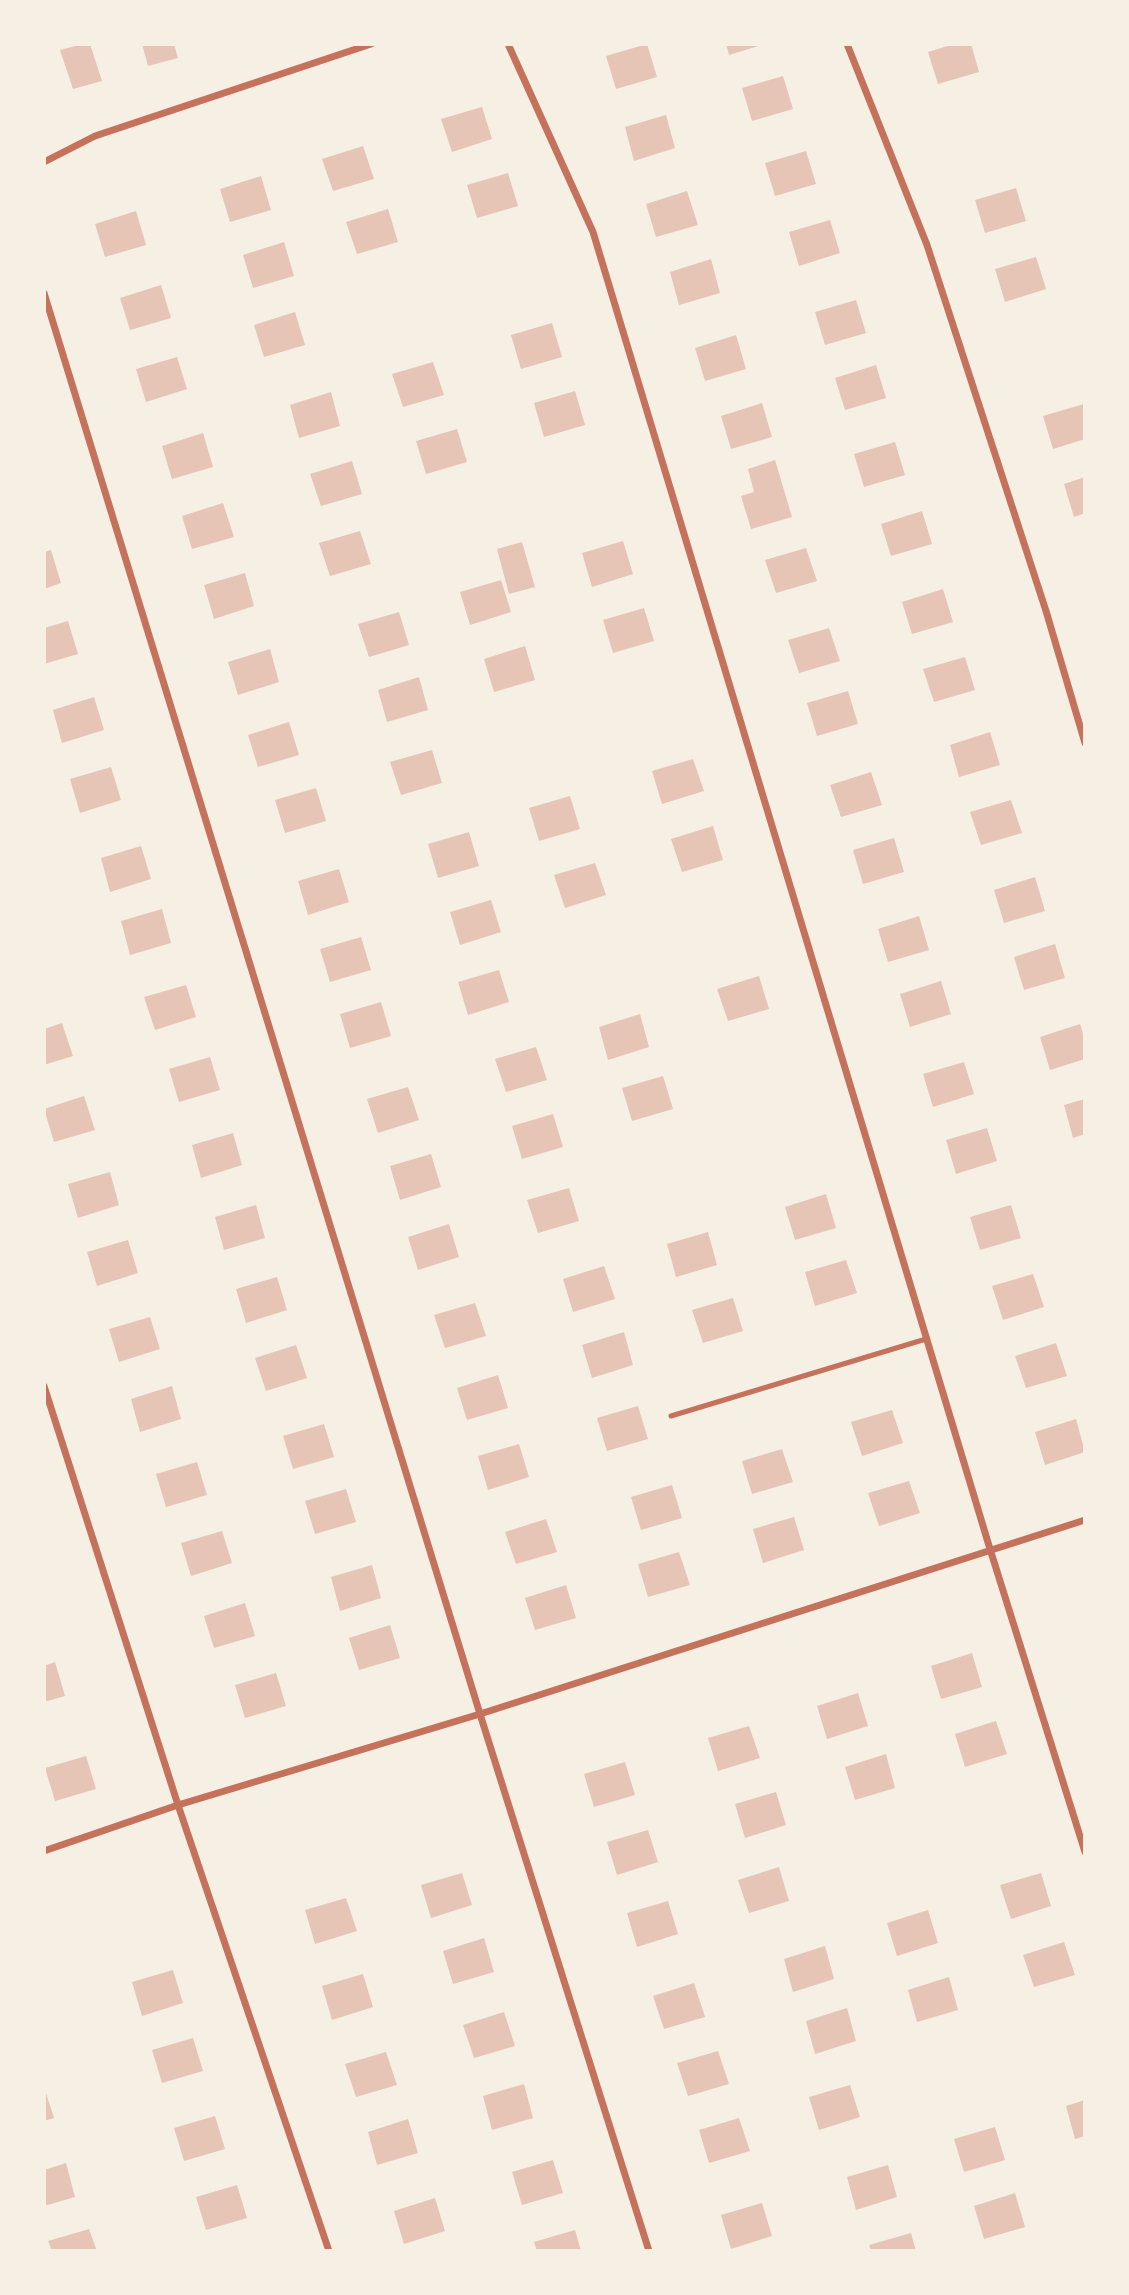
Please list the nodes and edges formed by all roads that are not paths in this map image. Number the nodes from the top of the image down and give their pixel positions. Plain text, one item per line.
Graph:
1 (371, 44) edge
2 (508, 44) edge
3 (846, 44) edge
4 (44, 162) edge
5 (44, 293) edge
6 (1085, 743) edge
7 (926, 1339) junction
8 (44, 1385) edge
9 (671, 1416) dead end
10 (1085, 1520) edge
11 (990, 1549) junction
12 (480, 1714) junction
13 (178, 1805) junction
14 (44, 1851) edge
15 (1085, 1852) edge
16 (329, 2251) edge
17 (649, 2251) edge

1 - 4 street
2 - 7 street
3 - 6 street
5 - 12 street
7 - 9 lane
7 - 11 street
8 - 13 street
10 - 11 street
11 - 12 street
11 - 15 street
12 - 13 street
12 - 17 street
13 - 14 street
13 - 16 street

